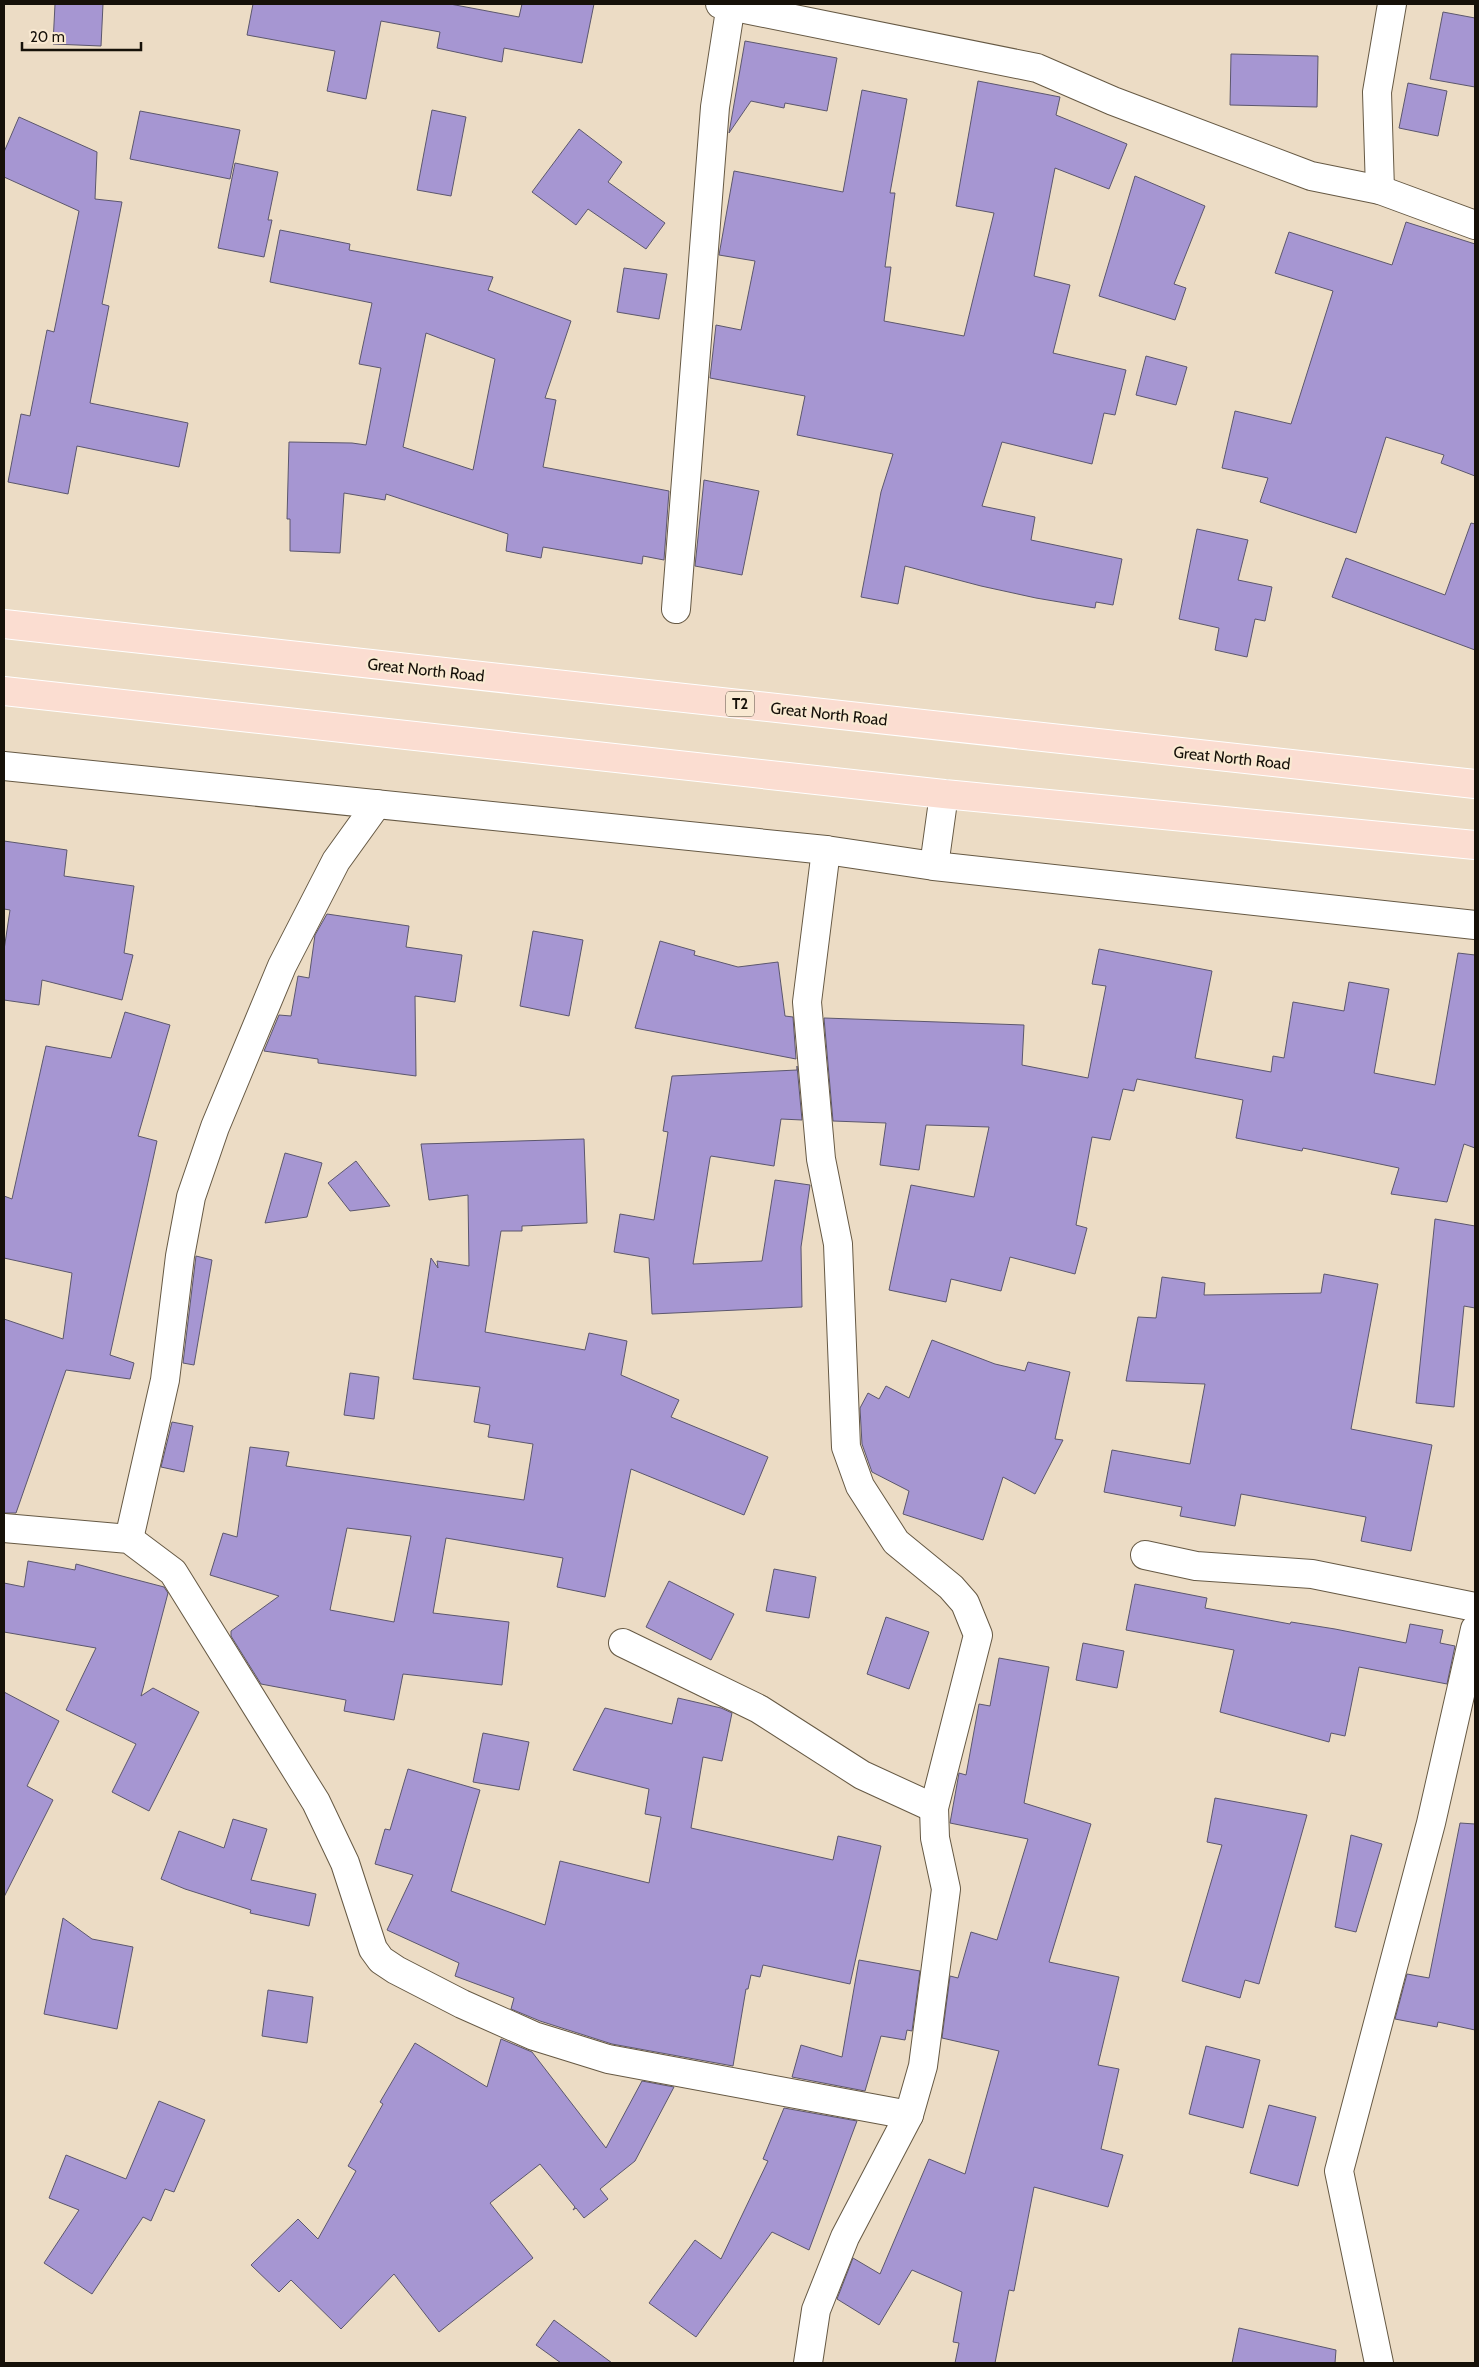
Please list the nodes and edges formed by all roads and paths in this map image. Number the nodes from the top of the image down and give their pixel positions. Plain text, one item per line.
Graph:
1 (1392, 4) edge
2 (727, 5) edge
3 (1380, 190) junction
4 (1475, 225) edge
5 (676, 609) dead end
6 (4, 624) edge
7 (4, 691) edge
8 (4, 766) edge
9 (1475, 784) edge
10 (944, 794) junction
11 (378, 804) junction
12 (1475, 845) edge
13 (826, 850) junction
14 (934, 866) junction
15 (1475, 925) edge
16 (4, 1528) edge
17 (129, 1539) junction
18 (1145, 1554) dead end
19 (1475, 1608) edge
20 (1475, 1629) edge
21 (623, 1643) dead end
22 (934, 1808) junction
23 (909, 2115) junction
24 (808, 2363) edge
25 (1380, 2363) edge

1 - 3 street
2 - 3 street
2 - 5 street
3 - 4 street
6 - 9 main road, Great North Road / T2
7 - 10 main road
8 - 11 street
10 - 12 main road
10 - 14 street
11 - 13 street
11 - 17 street
13 - 14 street
13 - 22 street
14 - 15 street
16 - 17 street
17 - 23 street
18 - 19 street
20 - 25 street
21 - 22 street
22 - 23 street
23 - 24 street

